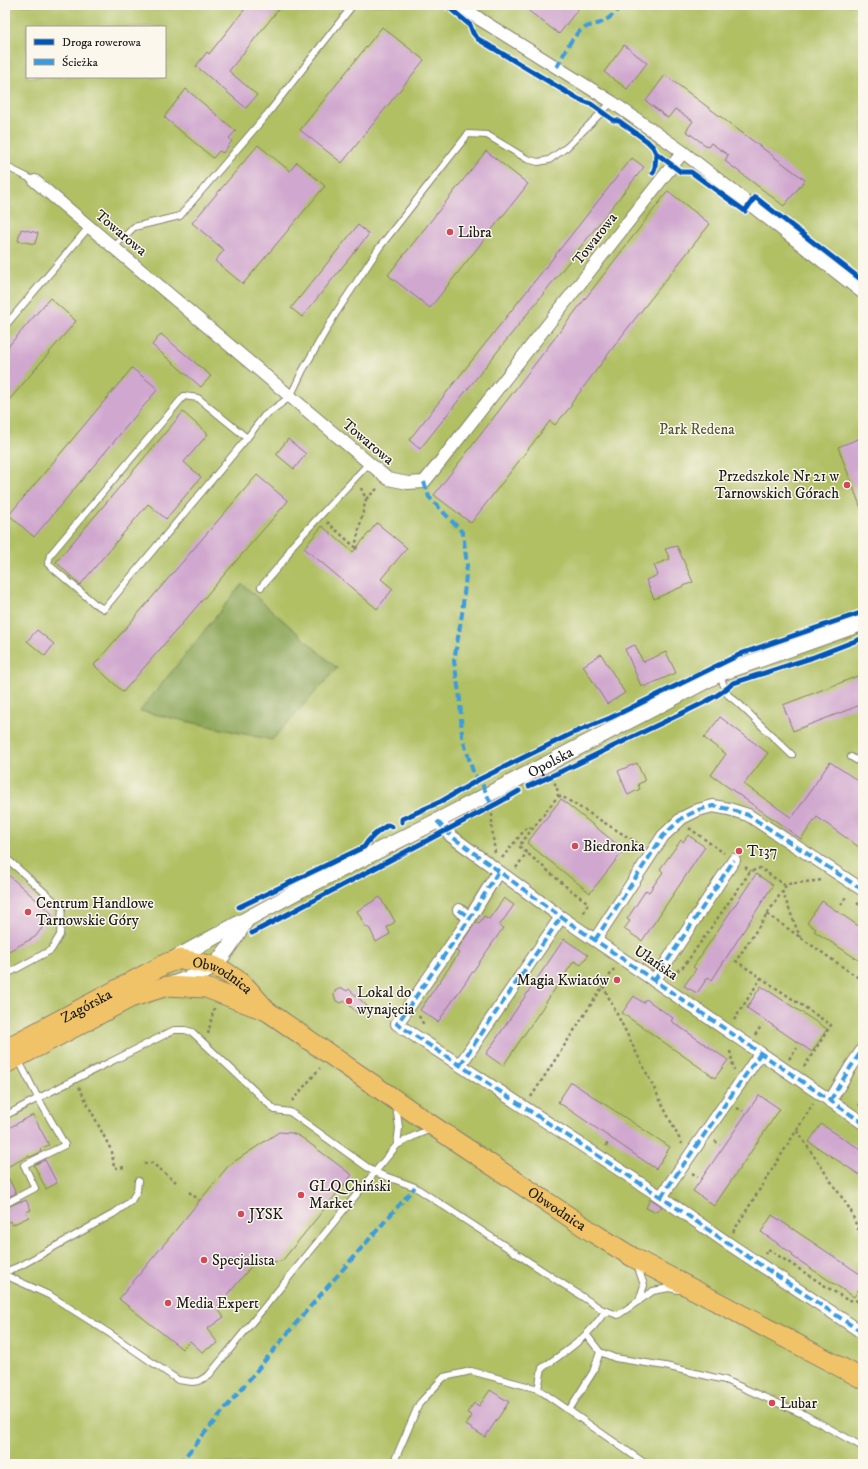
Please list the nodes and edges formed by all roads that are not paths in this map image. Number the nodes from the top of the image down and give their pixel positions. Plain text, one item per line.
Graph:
1 (353, 5) edge
2 (460, 5) edge
3 (612, 102) junction
4 (683, 152) junction
5 (5, 166) edge
6 (35, 181) joint
7 (89, 227) junction
8 (114, 247) junction
9 (863, 293) edge
10 (5, 326) edge
11 (290, 397) junction
12 (247, 438) junction
13 (369, 463) junction
14 (261, 586) dead end
15 (863, 623) edge
16 (719, 674) junction
17 (792, 755) dead end
18 (851, 757) dead end
19 (863, 764) edge
20 (437, 821) junction
21 (5, 857) edge
22 (734, 860) road end
23 (499, 866) junction
24 (863, 890) edge
25 (459, 910) dead end
26 (561, 917) junction
27 (470, 918) junction
28 (246, 920) junction
29 (217, 936) junction
30 (595, 940) junction
31 (231, 944) junction
32 (167, 962) junction
33 (207, 967) junction
34 (5, 975) edge
35 (236, 979) junction
36 (654, 981) junction
37 (167, 986) junction
38 (214, 999) junction
39 (267, 1012) junction
40 (863, 1049) edge
41 (760, 1054) junction
42 (9, 1057) edge
43 (460, 1065) junction
44 (38, 1098) junction
45 (394, 1099) junction
46 (830, 1101) junction
47 (5, 1116) edge
48 (863, 1123) edge
49 (436, 1128) junction
50 (397, 1146) junction
51 (374, 1172) junction
52 (138, 1181) dead end
53 (661, 1197) junction
54 (5, 1204) edge
55 (634, 1258) junction
56 (5, 1272) edge
57 (5, 1275) edge
58 (706, 1296) junction
59 (639, 1301) junction
60 (605, 1311) junction
61 (586, 1334) junction
62 (863, 1334) edge
63 (600, 1352) junction
64 (863, 1379) edge
65 (538, 1389) junction
66 (569, 1410) junction
67 (863, 1447) edge
68 (393, 1464) edge
69 (646, 1464) edge

1 - 8 lane
2 - 3 street
3 - 4 street
3 - 11 lane
4 - 9 street
4 - 13 street, Towarowa
5 - 6 lane
6 - 7 street, Towarowa
7 - 8 street, Towarowa
7 - 10 lane
8 - 11 street, Towarowa
11 - 12 lane
11 - 13 street, Towarowa
12 - 12 lane
13 - 14 lane
15 - 16 street, Opolska
16 - 17 lane
16 - 20 street, Opolska
18 - 19 lane
20 - 23 street, Ułańska
20 - 28 street, Opolska
21 - 34 lane
22 - 36 street
23 - 26 street, Ułańska
23 - 27 street
24 - 30 street
25 - 27 street
26 - 30 street, Ułańska
26 - 43 street
27 - 43 street
28 - 29 street, Opolska
28 - 31 street, Opolska
29 - 32 street, Opolska
29 - 33 street
30 - 36 street, Ułańska
31 - 33 street, Opolska
31 - 35 street
32 - 33 highway, Obwodnica
32 - 42 highway, Zagórska
33 - 35 highway, Obwodnica
33 - 37 street
33 - 38 street
35 - 39 highway, Obwodnica
36 - 41 street, Ułańska
37 - 38 highway, Obwodnica
37 - 42 highway, Zagórska
38 - 39 highway, Obwodnica
39 - 45 highway, Obwodnica
40 - 46 street
41 - 46 street, Ułańska
41 - 53 street
42 - 44 lane
43 - 53 street
44 - 47 lane
44 - 51 lane
44 - 54 lane
45 - 49 highway, Obwodnica
45 - 50 lane
46 - 48 street, Ułańska
49 - 50 lane
49 - 55 highway, Obwodnica
50 - 51 lane
51 - 57 lane
51 - 60 lane
52 - 56 lane
53 - 62 street
55 - 58 highway, Obwodnica
55 - 59 lane
58 - 59 lane
58 - 64 highway, Obwodnica
59 - 60 lane
60 - 61 lane
61 - 63 lane
61 - 65 lane
63 - 66 lane
63 - 67 lane
65 - 66 lane
65 - 68 lane
66 - 69 lane

